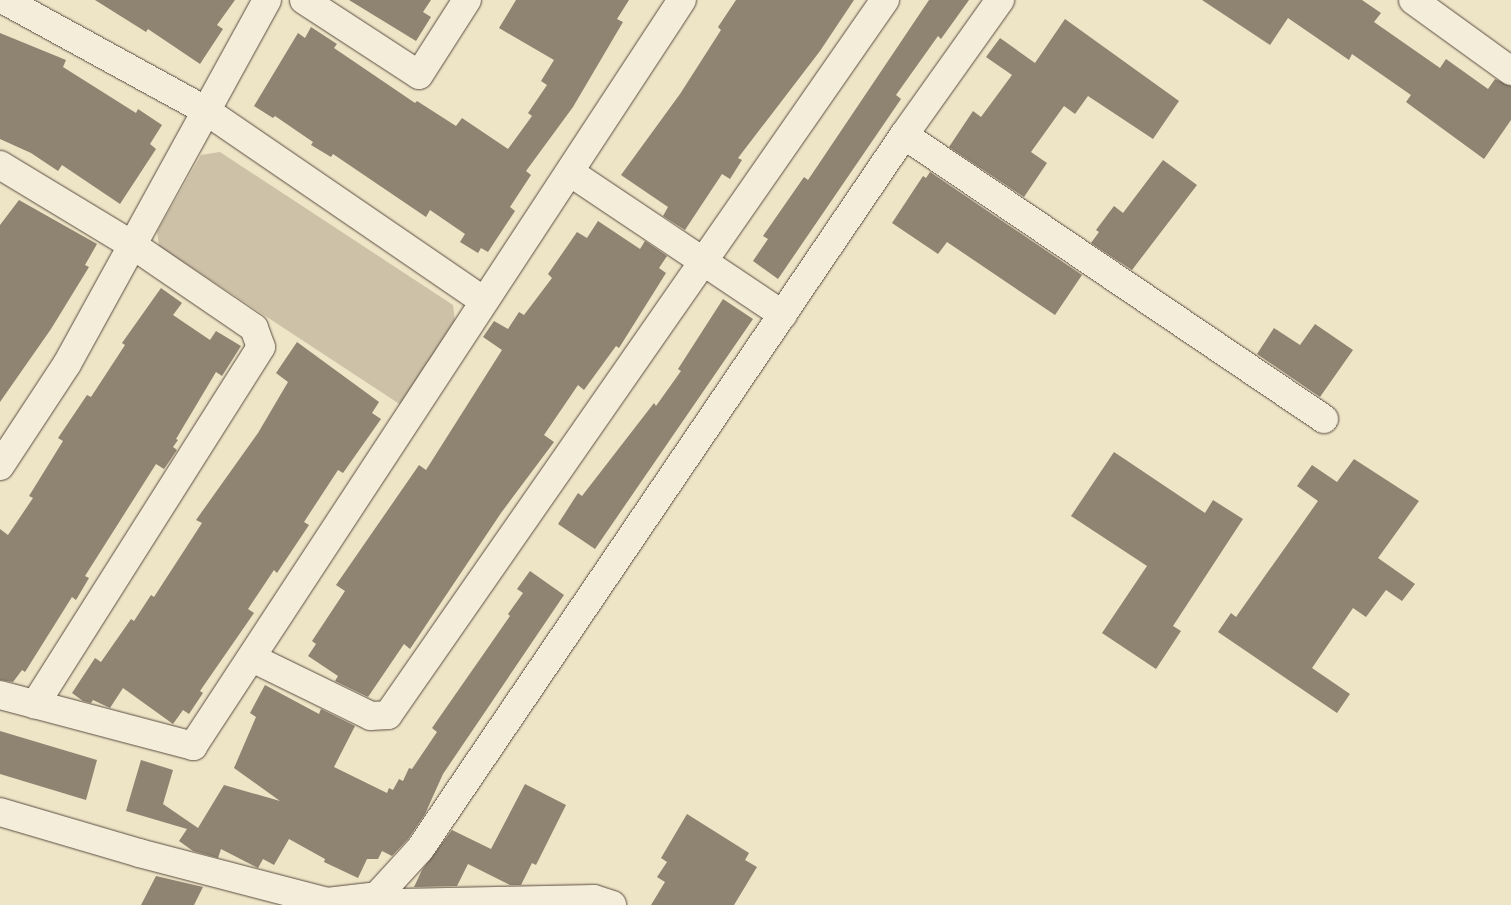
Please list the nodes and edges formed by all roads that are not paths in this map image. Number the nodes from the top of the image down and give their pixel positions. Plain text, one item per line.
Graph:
1 (4, 0) edge
2 (267, 0) edge
3 (304, 0) edge
4 (467, 0) edge
5 (682, 0) edge
6 (885, 0) edge
7 (1000, 0) edge
8 (1413, 0) edge
9 (1511, 71) edge
10 (205, 110) junction
11 (904, 135) junction
12 (0, 165) edge
13 (571, 173) junction
14 (134, 246) junction
15 (703, 261) junction
16 (484, 301) junction
17 (783, 315) junction
18 (1324, 419) dead end
19 (0, 466) edge
20 (252, 658) junction
21 (0, 695) edge
22 (35, 704) junction
23 (0, 812) edge
24 (377, 896) junction
25 (612, 905) edge

1 - 10 street
2 - 10 street
3 - 4 street
5 - 13 street
6 - 15 street
7 - 11 street
8 - 9 street
10 - 14 street
10 - 16 street
11 - 17 street
11 - 18 street
12 - 14 street
13 - 15 street
13 - 16 street
14 - 19 street
14 - 22 street
15 - 17 street
15 - 20 street
16 - 20 street
17 - 24 street
20 - 22 street
21 - 22 street
23 - 24 street
24 - 25 street

